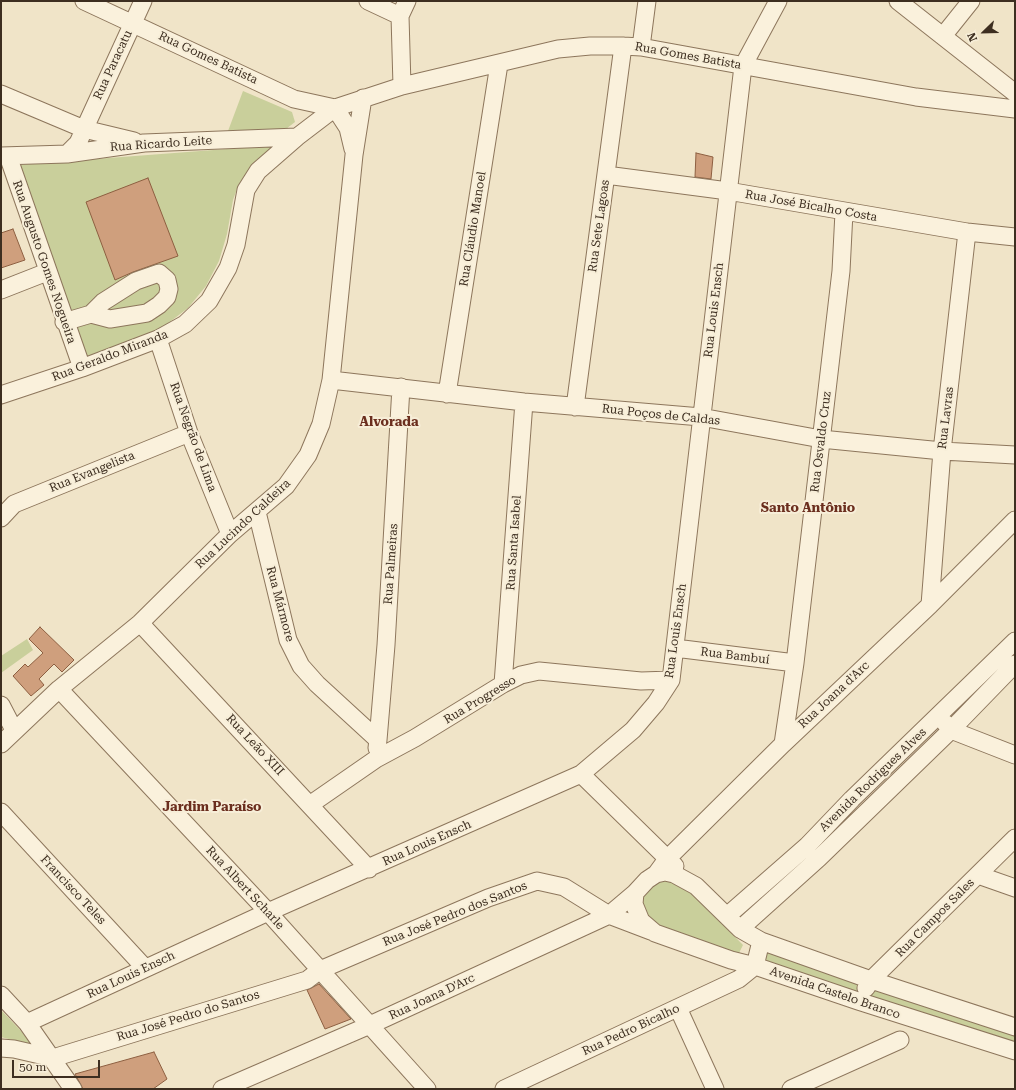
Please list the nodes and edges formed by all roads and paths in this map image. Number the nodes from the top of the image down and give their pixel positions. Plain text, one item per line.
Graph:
1 (84, 1) edge
2 (143, 1) edge
3 (368, 1) edge
4 (647, 1) edge
5 (778, 1) edge
6 (898, 1) edge
7 (971, 1) edge
8 (404, 9) edge
9 (133, 22) junction
10 (943, 36) junction
11 (623, 46) junction
12 (641, 47) junction
13 (499, 64) junction
14 (743, 66) junction
15 (402, 86) junction
16 (1015, 93) edge
17 (1, 94) edge
18 (363, 98) junction
19 (334, 108) junction
20 (1015, 109) edge
21 (84, 129) junction
22 (297, 137) junction
23 (144, 143) junction
24 (68, 154) junction
25 (354, 155) junction
26 (4, 156) edge
27 (606, 175) junction
28 (728, 191) junction
29 (844, 212) junction
30 (967, 232) junction
31 (1015, 237) edge
32 (47, 272) junction
33 (1, 290) edge
34 (91, 314) dead end
35 (64, 322) junction
36 (158, 339) junction
37 (82, 368) junction
38 (331, 380) junction
39 (401, 387) junction
40 (447, 394) junction
41 (1, 395) edge
42 (524, 402) junction
43 (575, 407) junction
44 (701, 417) junction
45 (189, 433) junction
46 (821, 439) junction
47 (942, 451) junction
48 (1015, 455) edge
49 (257, 512) junction
50 (1, 518) edge
51 (1015, 520) edge
52 (230, 534) junction
53 (930, 605) junction
54 (140, 623) junction
55 (1015, 641) edge
56 (675, 648) junction
57 (795, 663) junction
58 (1015, 664) edge
59 (671, 680) junction
60 (503, 684) junction
61 (59, 689) junction
62 (1, 705) edge
63 (940, 716) junction
64 (14, 730) junction
65 (951, 730) junction
66 (378, 740) junction
67 (1, 744) edge
68 (783, 744) junction
69 (1015, 755) edge
70 (376, 759) junction
71 (581, 774) junction
72 (310, 804) junction
73 (1, 812) edge
74 (1015, 838) edge
75 (807, 846) junction
76 (819, 858) junction
77 (667, 859) junction
78 (369, 869) junction
79 (656, 874) junction
80 (978, 875) junction
81 (696, 886) junction
82 (1015, 888) edge
83 (635, 893) junction
84 (268, 912) junction
85 (609, 915) junction
86 (727, 916) junction
87 (740, 929) junction
88 (655, 933) junction
89 (761, 941) junction
90 (755, 966) junction
91 (146, 968) junction
92 (320, 970) junction
93 (871, 980) junction
94 (1, 995) edge
95 (858, 1001) junction
96 (678, 1008) junction
97 (27, 1023) junction
98 (370, 1025) junction
99 (1015, 1027) edge
100 (900, 1040) dead end
101 (1, 1048) edge
102 (1015, 1051) edge
103 (53, 1058) junction
104 (73, 1089) edge
105 (222, 1089) edge
106 (427, 1089) edge
107 (504, 1089) edge
108 (715, 1089) edge
109 (791, 1089) edge

1 - 9 street, Rua Gomes Batista
2 - 9 street, Rua Paracatu
3 - 8 street
4 - 12 street
5 - 14 street, Rua Louis Ensch
6 - 10 street
7 - 10 street
8 - 15 street
9 - 19 street, Rua Gomes Batista
9 - 21 street, Rua Paracatu
10 - 16 street
11 - 12 street, Rua Gomes Batista
11 - 13 street, Rua Gomes Batista
11 - 27 street, Rua Sete Lagoas
12 - 14 street, Rua Gomes Batista
13 - 15 street, Rua Gomes Batista
13 - 40 street, Rua Cláudio Manoel
14 - 20 street, Rua Gomes Batista
14 - 28 street, Rua Louis Ensch
15 - 18 street, Rua Gomes Batista
17 - 21 street
18 - 19 street
18 - 25 street, Rua Lucindo Caldeira
19 - 22 street, Rua Geraldo Miranda
19 - 25 street, Rua Lucindo Caldeira
21 - 23 street
21 - 24 street, Rua Paracatu
22 - 23 street, Rua Ricardo Leite
22 - 36 street, Rua Geraldo Miranda
23 - 24 street, Rua Ricardo Leite
24 - 26 street, Rua Ricardo Leite
25 - 38 street, Rua Lucindo Caldeira
26 - 32 street, Rua Augusto Gomes Nogueira
27 - 28 street, Rua José Bicalho Costa
27 - 43 street, Rua Sete Lagoas
28 - 29 street, Rua José Bicalho Costa
28 - 44 street, Rua Louis Ensch
29 - 30 street, Rua José Bicalho Costa
29 - 46 street, Rua Osvaldo Cruz
30 - 31 street, Rua José Bicalho Costa
30 - 47 street, Rua Lavras
32 - 33 street
32 - 35 street, Rua Augusto Gomes Nogueira
34 - 35 street
35 - 37 street, Rua Augusto Gomes Nogueira
36 - 37 street, Rua Geraldo Miranda
36 - 45 street, Rua Negrão de Lima
37 - 41 street, Rua Geraldo Miranda
38 - 39 street, Rua Poços de Caldas
38 - 49 street, Rua Lucindo Caldeira
39 - 40 street, Rua Poços de Caldas
39 - 66 street, Rua Palmeiras
40 - 42 street, Rua Poços de Caldas
42 - 43 street, Rua Poços de Caldas
42 - 60 street, Rua Santa Isabel
43 - 44 street, Rua Poços de Caldas
44 - 46 street, Rua Poços de Caldas
44 - 56 street, Rua Louis Ensch
45 - 50 street, Rua Evangelista
45 - 52 street, Rua Negrão de Lima
46 - 47 street, Rua Poços de Caldas
46 - 57 street, Rua Osvaldo Cruz
47 - 48 street, Rua Poços de Caldas
47 - 53 street, Rua Lavras
49 - 52 street, Rua Lucindo Caldeira
49 - 66 street, Rua Mármore
51 - 53 street, Rua Joana d'Arc
52 - 54 street, Rua Lucindo Caldeira
53 - 68 street, Rua Joana d'Arc
54 - 61 street, Rua Lucindo Caldeira
54 - 72 street, Rua Leão XIII
55 - 63 street, Avenida Rodrigues Alves
56 - 57 street, Rua Bambuí
56 - 59 street, Rua Louis Ensch
57 - 68 street, Rua Osvaldo Cruz
58 - 65 street, Avenida Rodrigues Alves
59 - 60 street, Rua Progresso
59 - 71 street, Rua Louis Ensch
60 - 70 street, Rua Progresso
61 - 64 street, Rua Lucindo Caldeira
61 - 84 street, Rua Albert Scharle
62 - 64 street
63 - 65 street
63 - 75 street, Avenida Rodrigues Alves
64 - 67 street, Rua Lucindo Caldeira
65 - 69 street
65 - 76 street, Avenida Rodrigues Alves
66 - 70 street
68 - 77 street, Rua Joana d'Arc
70 - 72 street, Rua Progresso
71 - 77 street, Avenida Castelo Branco
71 - 78 street, Rua Louis Ensch
72 - 78 street, Rua Leão XIII
73 - 91 street, Francisco Teles
74 - 80 street, Rua Campos Sales
75 - 76 street
75 - 86 street, Avenida Rodrigues Alves
76 - 87 street, Avenida Rodrigues Alves
77 - 79 street, Rua Joana d'Arc
77 - 81 street, Avenida Castelo Branco
78 - 84 street, Rua Louis Ensch
79 - 81 street, Avenida Castelo Branco
79 - 83 street
80 - 82 street
80 - 93 street, Rua Campos Sales
81 - 86 street, Avenida Castelo Branco
83 - 85 street, Rua Joana D'Arc
83 - 88 street, Avenida Castelo Branco
84 - 91 street, Rua Louis Ensch
84 - 92 street, Rua Albert Scharle
85 - 88 street, Avenida Castelo Branco
85 - 92 street, Rua José Pedro dos Santos
85 - 98 street, Rua Joana D'Arc
86 - 87 street, Avenida Castelo Branco
87 - 89 street, Avenida Castelo Branco
88 - 90 street, Avenida Castelo Branco
89 - 90 street
89 - 93 street, Avenida Castelo Branco
90 - 95 street, Avenida Castelo Branco
90 - 96 street, Rua Pedro Bicalho
91 - 97 street, Rua Louis Ensch
92 - 98 street, Rua Albert Scharle
92 - 103 street, Rua José Pedro do Santos
93 - 95 street, Rua Campos Sales
93 - 99 street, Avenida Castelo Branco
94 - 97 street
95 - 102 street, Avenida Castelo Branco
96 - 107 street, Rua Pedro Bicalho
96 - 108 street
97 - 103 street
98 - 105 street, Rua Joana D'Arc
98 - 106 street, Rua Albert Scharle
100 - 109 street
101 - 103 street
103 - 104 street

